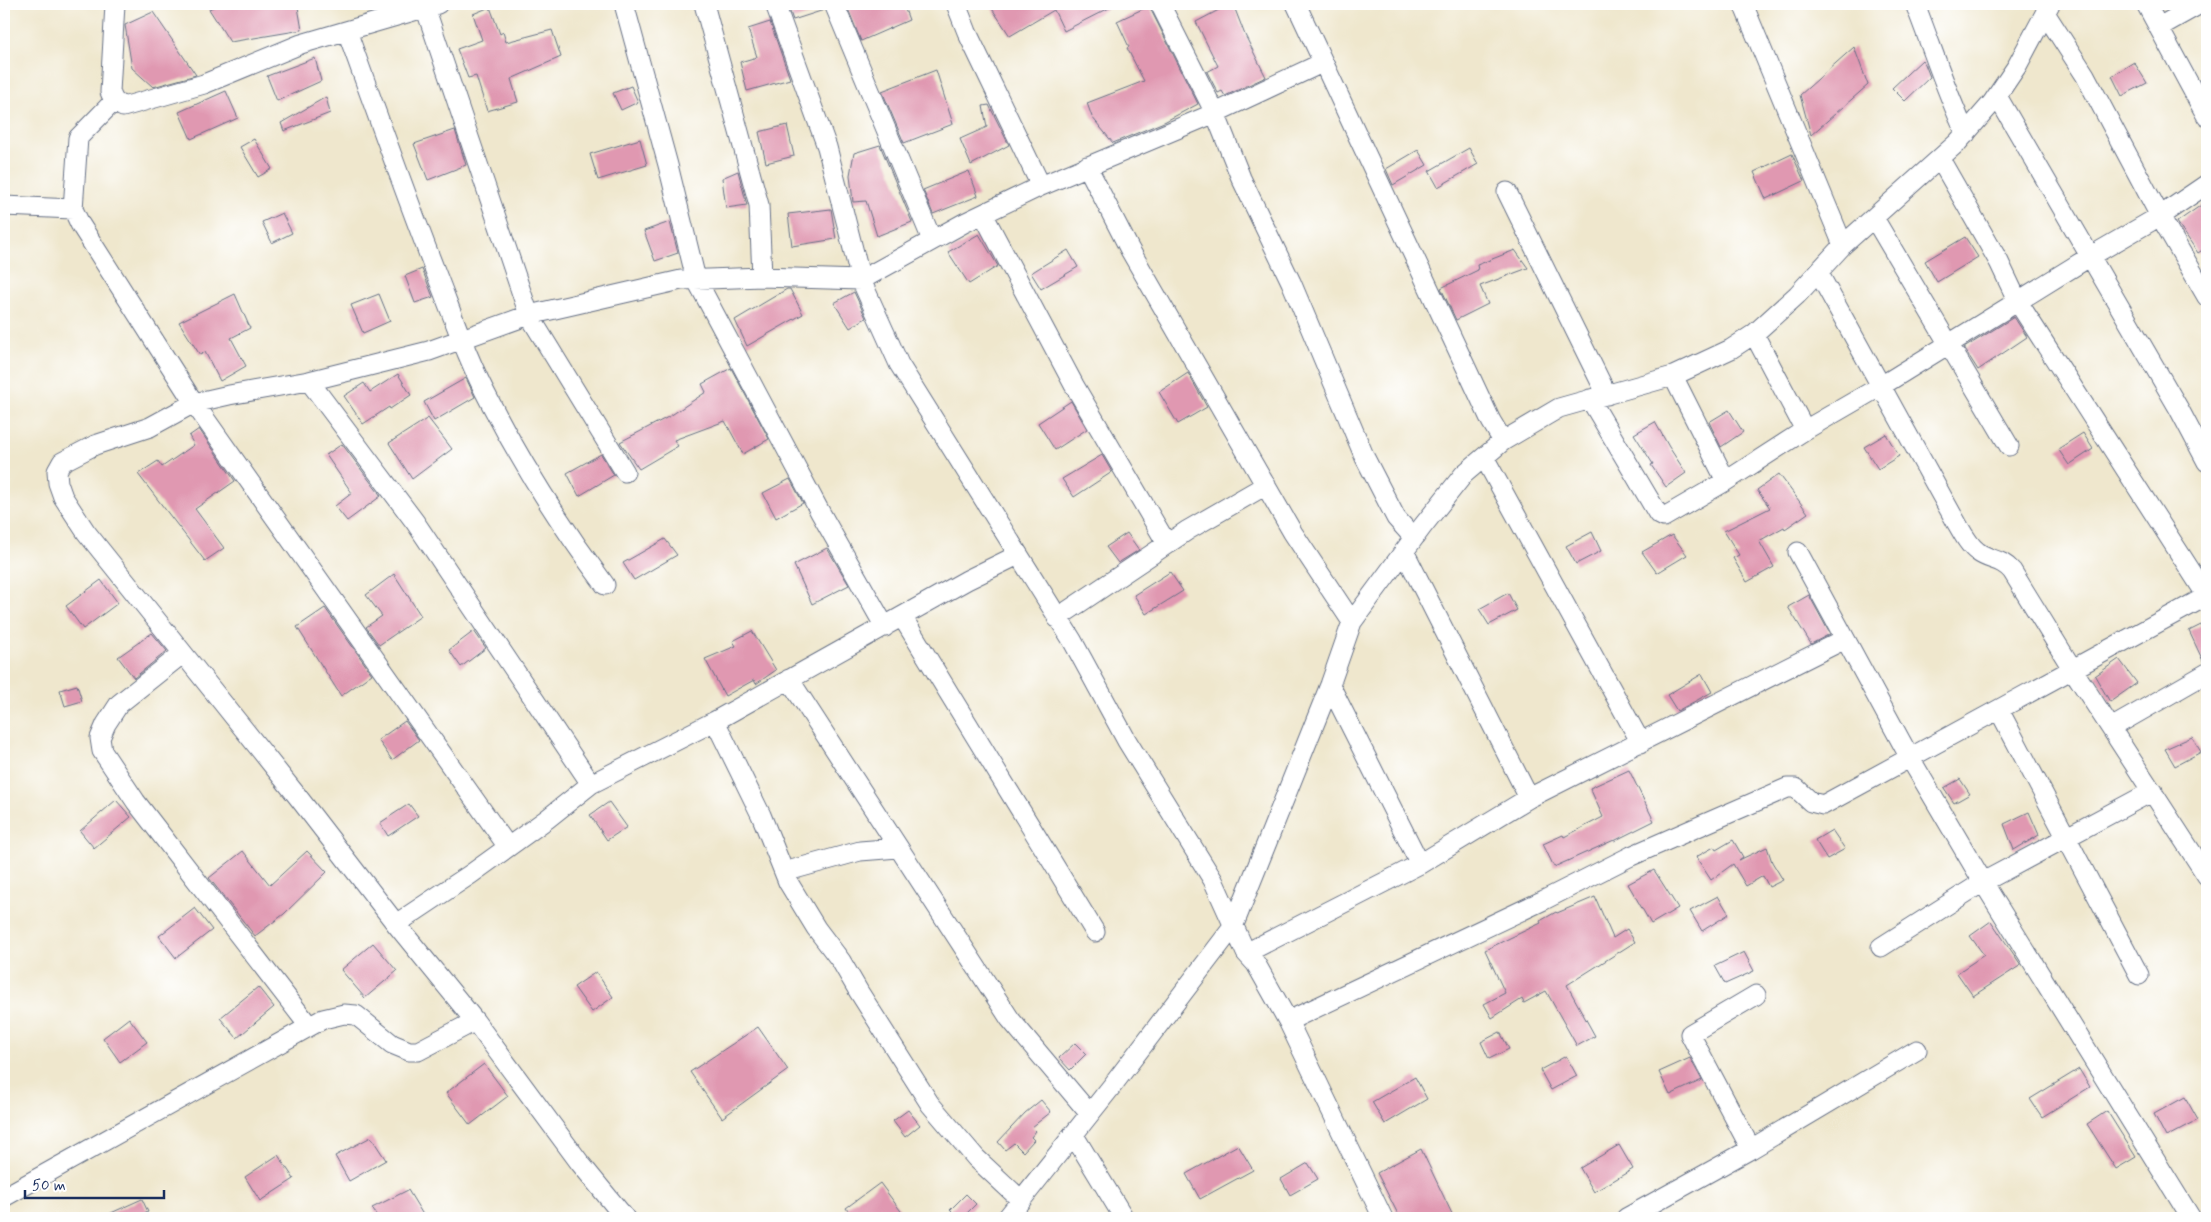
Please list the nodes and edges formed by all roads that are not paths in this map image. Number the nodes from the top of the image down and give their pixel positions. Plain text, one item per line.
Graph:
1 (115, 4) edge
2 (624, 4) edge
3 (704, 4) edge
4 (775, 4) edge
5 (834, 4) edge
6 (956, 4) edge
7 (1160, 4) edge
8 (1296, 4) edge
9 (1743, 4) edge
10 (1915, 4) edge
11 (2146, 4) edge
12 (2200, 4) edge
13 (429, 5) edge
14 (2047, 8) edge
15 (2159, 27) junction
16 (347, 31) junction
17 (1322, 63) junction
18 (1997, 96) junction
19 (114, 101) junction
20 (1215, 113) junction
21 (2207, 117) edge
22 (1966, 134) junction
23 (1940, 158) junction
24 (1087, 166) junction
25 (2207, 184) edge
26 (1042, 186) junction
27 (1507, 192) dead end
28 (4, 206) edge
29 (73, 209) junction
30 (983, 214) junction
31 (2160, 216) junction
32 (1874, 218) junction
33 (932, 240) junction
34 (1843, 245) junction
35 (2091, 256) junction
36 (1818, 272) junction
37 (762, 277) junction
38 (696, 279) junction
39 (861, 280) junction
40 (2207, 297) edge
41 (2018, 302) junction
42 (529, 315) junction
43 (1754, 334) junction
44 (461, 338) junction
45 (1950, 344) junction
46 (1673, 376) junction
47 (309, 382) junction
48 (1881, 386) junction
49 (1598, 397) junction
50 (194, 403) junction
51 (1805, 430) junction
52 (1503, 441) junction
53 (2009, 446) dead end
54 (1484, 458) junction
55 (2207, 462) edge
56 (625, 472) dead end
57 (1726, 481) junction
58 (1266, 485) junction
59 (1168, 544) junction
60 (1409, 544) junction
61 (1798, 552) dead end
62 (1018, 556) junction
63 (605, 585) dead end
64 (903, 618) junction
65 (1057, 618) junction
66 (1352, 622) junction
67 (885, 627) junction
68 (1845, 640) junction
69 (182, 654) junction
70 (2073, 670) junction
71 (2207, 674) edge
72 (788, 680) junction
73 (1330, 685) junction
74 (1999, 710) junction
75 (715, 721) junction
76 (2111, 728) junction
77 (1640, 743) junction
78 (1910, 758) junction
79 (591, 784) junction
80 (2153, 791) junction
81 (1529, 798) junction
82 (2067, 837) junction
83 (508, 847) junction
84 (898, 848) junction
85 (1420, 864) junction
86 (784, 872) junction
87 (2207, 876) edge
88 (1983, 882) junction
89 (396, 924) junction
90 (1233, 927) junction
91 (1095, 932) dead end
92 (1881, 947) dead end
93 (1246, 953) junction
94 (2139, 975) dead end
95 (1756, 995) dead end
96 (1288, 1021) junction
97 (475, 1022) junction
98 (309, 1026) junction
99 (1917, 1050) dead end
100 (1090, 1113) junction
101 (1073, 1134) junction
102 (1751, 1149) junction
103 (4, 1197) edge
104 (1021, 1200) junction
105 (625, 1218) edge
106 (1007, 1218) edge
107 (1124, 1218) edge
108 (1383, 1218) edge
109 (1626, 1218) edge
110 (2191, 1218) edge

1 - 19 street
2 - 38 street
3 - 37 street
4 - 39 street
5 - 33 street
6 - 26 street
7 - 20 street
8 - 17 street
9 - 34 street
10 - 22 street
11 - 15 street
12 - 15 street
13 - 16 street
13 - 42 street
14 - 18 street
14 - 31 street
15 - 21 street
16 - 19 street
16 - 44 street
17 - 20 street
17 - 52 street
18 - 22 street
18 - 35 street
19 - 29 street
20 - 24 street
20 - 60 street
22 - 23 street
23 - 32 street
23 - 41 street
24 - 26 street
24 - 58 street
25 - 31 street
26 - 30 street
27 - 49 street
28 - 29 street
29 - 50 street
30 - 33 street
30 - 59 street
31 - 35 street
31 - 40 street
32 - 34 street
32 - 45 street
33 - 39 street
34 - 36 street
35 - 41 street
35 - 55 street
36 - 43 street
36 - 48 street
37 - 38 street
37 - 39 street
38 - 42 street
38 - 67 street
39 - 62 street
41 - 45 street
41 - 70 street
42 - 44 street
42 - 56 street
43 - 46 street
43 - 51 street
44 - 47 street
44 - 63 street
45 - 48 street
45 - 53 street
46 - 49 street
46 - 57 street
47 - 50 street
47 - 79 street
48 - 51 street
48 - 70 street
49 - 52 street
49 - 57 street
50 - 69 street
50 - 83 street
51 - 57 street
52 - 54 street
54 - 60 street
54 - 77 street
58 - 59 street
58 - 66 street
59 - 65 street
60 - 66 street
60 - 81 street
61 - 68 street
62 - 64 street
62 - 65 street
64 - 67 street
64 - 91 street
65 - 90 street
66 - 73 street
67 - 72 street
68 - 77 street
68 - 78 street
69 - 89 street
69 - 98 street
70 - 74 street
70 - 76 street
71 - 76 street
72 - 75 street
72 - 84 street
73 - 85 street
73 - 90 street
74 - 78 street
74 - 82 street
75 - 79 street
75 - 86 street
76 - 80 street
77 - 81 street
78 - 88 street
78 - 96 street
79 - 83 street
80 - 82 street
80 - 87 street
81 - 85 street
82 - 88 street
82 - 94 street
83 - 89 street
84 - 86 street
84 - 100 street
85 - 93 street
86 - 104 street
88 - 92 street
88 - 110 street
89 - 97 street
90 - 93 street
90 - 100 street
93 - 96 street
95 - 102 street
96 - 108 street
97 - 98 street
97 - 105 street
98 - 103 street
99 - 102 street
100 - 101 street
101 - 104 street
101 - 107 street
102 - 109 street
104 - 106 street

